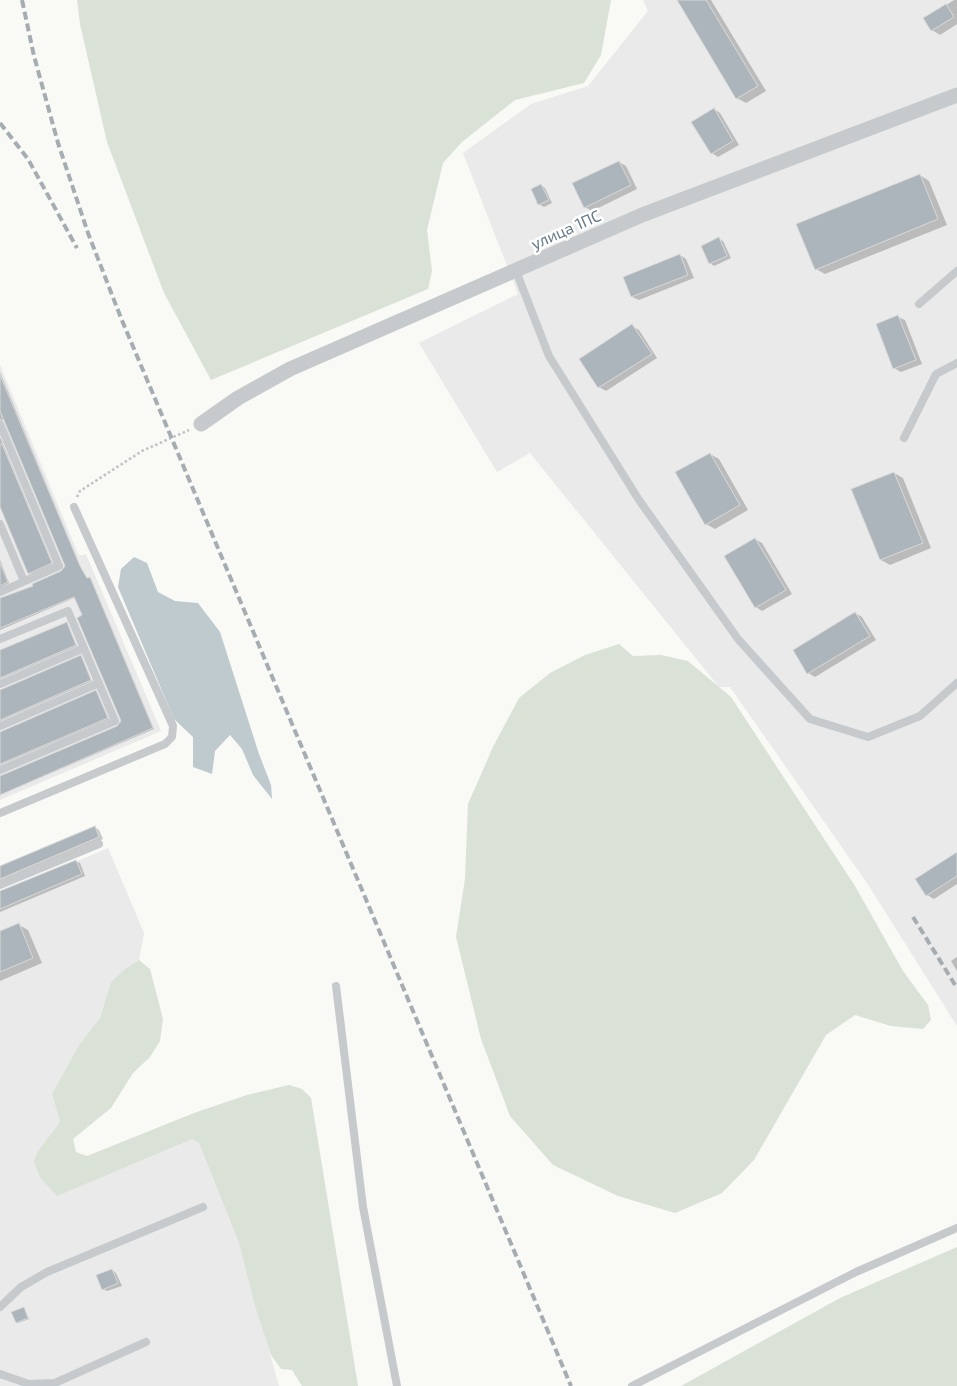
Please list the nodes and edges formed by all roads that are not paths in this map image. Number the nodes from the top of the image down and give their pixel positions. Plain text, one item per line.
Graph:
1 (957, 94) edge
2 (516, 271) junction
3 (957, 271) edge
4 (919, 304) dead end
5 (957, 363) edge
6 (0, 424) edge
7 (201, 424) road end
8 (2, 433) edge
9 (904, 438) dead end
10 (74, 507) road end
11 (0, 524) edge
12 (24, 582) junction
13 (0, 592) edge
14 (0, 639) edge
15 (84, 648) junction
16 (99, 683) junction
17 (957, 683) edge
18 (0, 684) edge
19 (0, 726) edge
20 (0, 770) edge
21 (0, 813) edge
22 (99, 844) dead end
23 (0, 886) edge
24 (336, 986) dead end
25 (203, 1207) dead end
26 (957, 1228) edge
27 (0, 1307) edge
28 (146, 1342) dead end
29 (0, 1374) edge
30 (397, 1386) edge
31 (632, 1386) edge

1 - 2 street, улица 1ПС
2 - 7 street, улица 1ПС
2 - 17 lane
3 - 4 lane
5 - 9 lane
6 - 8 lane
8 - 12 lane
10 - 21 lane
11 - 12 lane
12 - 13 lane
14 - 15 lane
15 - 16 lane
15 - 18 lane
16 - 19 lane
16 - 20 lane
22 - 23 lane
24 - 30 lane
25 - 27 lane
26 - 31 lane
28 - 29 lane

